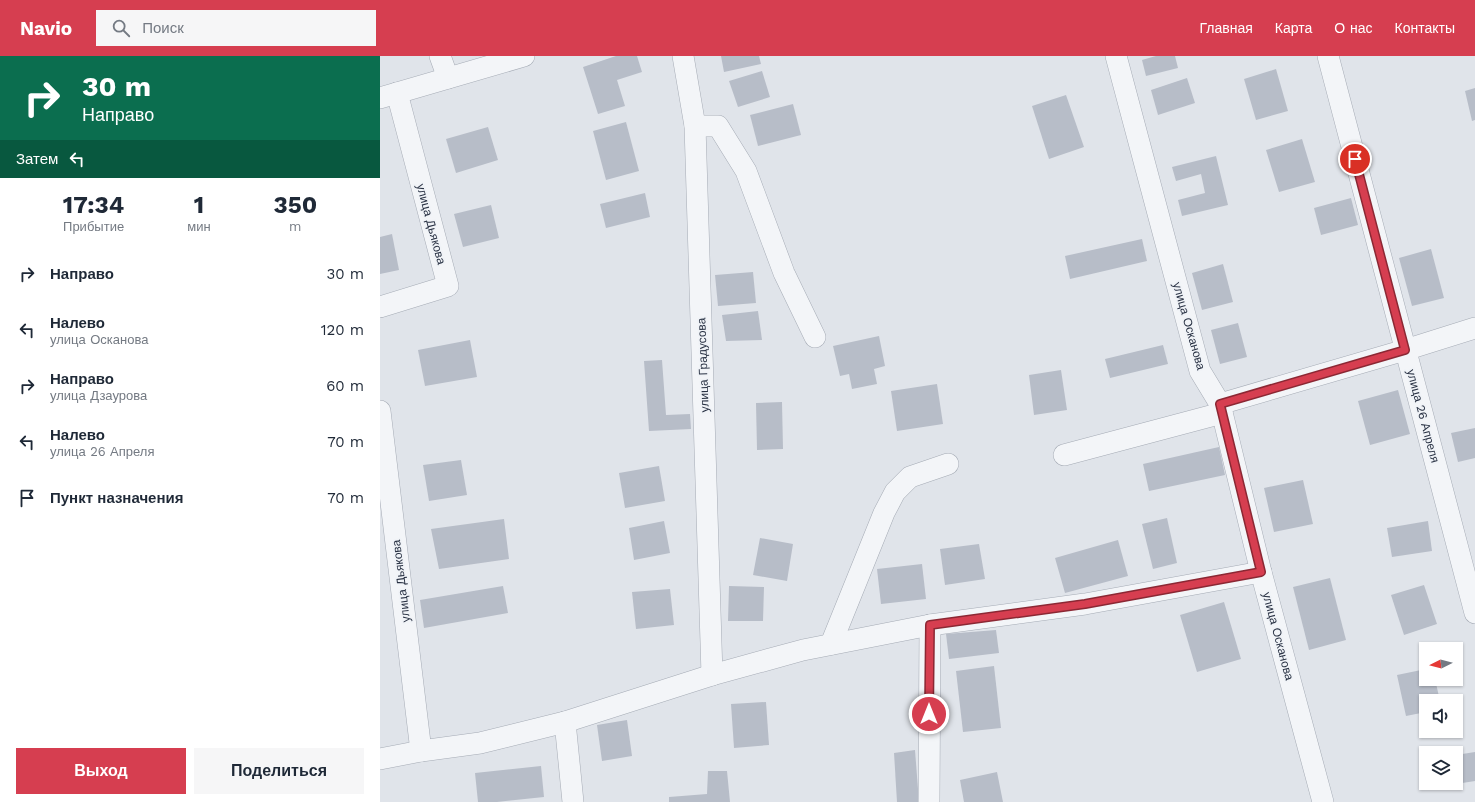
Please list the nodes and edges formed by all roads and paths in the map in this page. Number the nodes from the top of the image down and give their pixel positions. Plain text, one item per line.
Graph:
1 (440, 56) edge
2 (524, 56) edge
3 (683, 56) edge
4 (1116, 56) edge
5 (1328, 56) edge
6 (448, 78) junction
7 (388, 95) edge
8 (695, 126) junction
9 (380, 307) edge
10 (1475, 328) edge
11 (815, 337) dead end
12 (1405, 350) junction
13 (1221, 408) junction
14 (380, 411) edge
15 (1064, 455) dead end
16 (948, 464) dead end
17 (1261, 572) junction
18 (1475, 613) edge
19 (930, 625) junction
20 (831, 644) junction
21 (712, 675) junction
22 (565, 722) junction
23 (421, 751) junction
24 (380, 759) edge
25 (573, 802) edge
26 (929, 802) edge
27 (1323, 802) edge

1 - 6 street
2 - 6 street
3 - 8 street, улица Градусова
4 - 13 street, улица Осканова
5 - 12 street, улица 26 Апреля
6 - 7 street
7 - 9 street, улица Дьякова
8 - 11 street
8 - 21 street, улица Градусова
10 - 12 street
12 - 13 street
12 - 18 street, улица 26 Апреля
13 - 15 street
13 - 17 street, улица Осканова
14 - 23 street, улица Дьякова
16 - 20 street
17 - 19 street
17 - 27 street, улица Осканова
19 - 20 street
19 - 26 street
20 - 21 street
21 - 22 street
22 - 23 street
22 - 25 street
23 - 24 street

